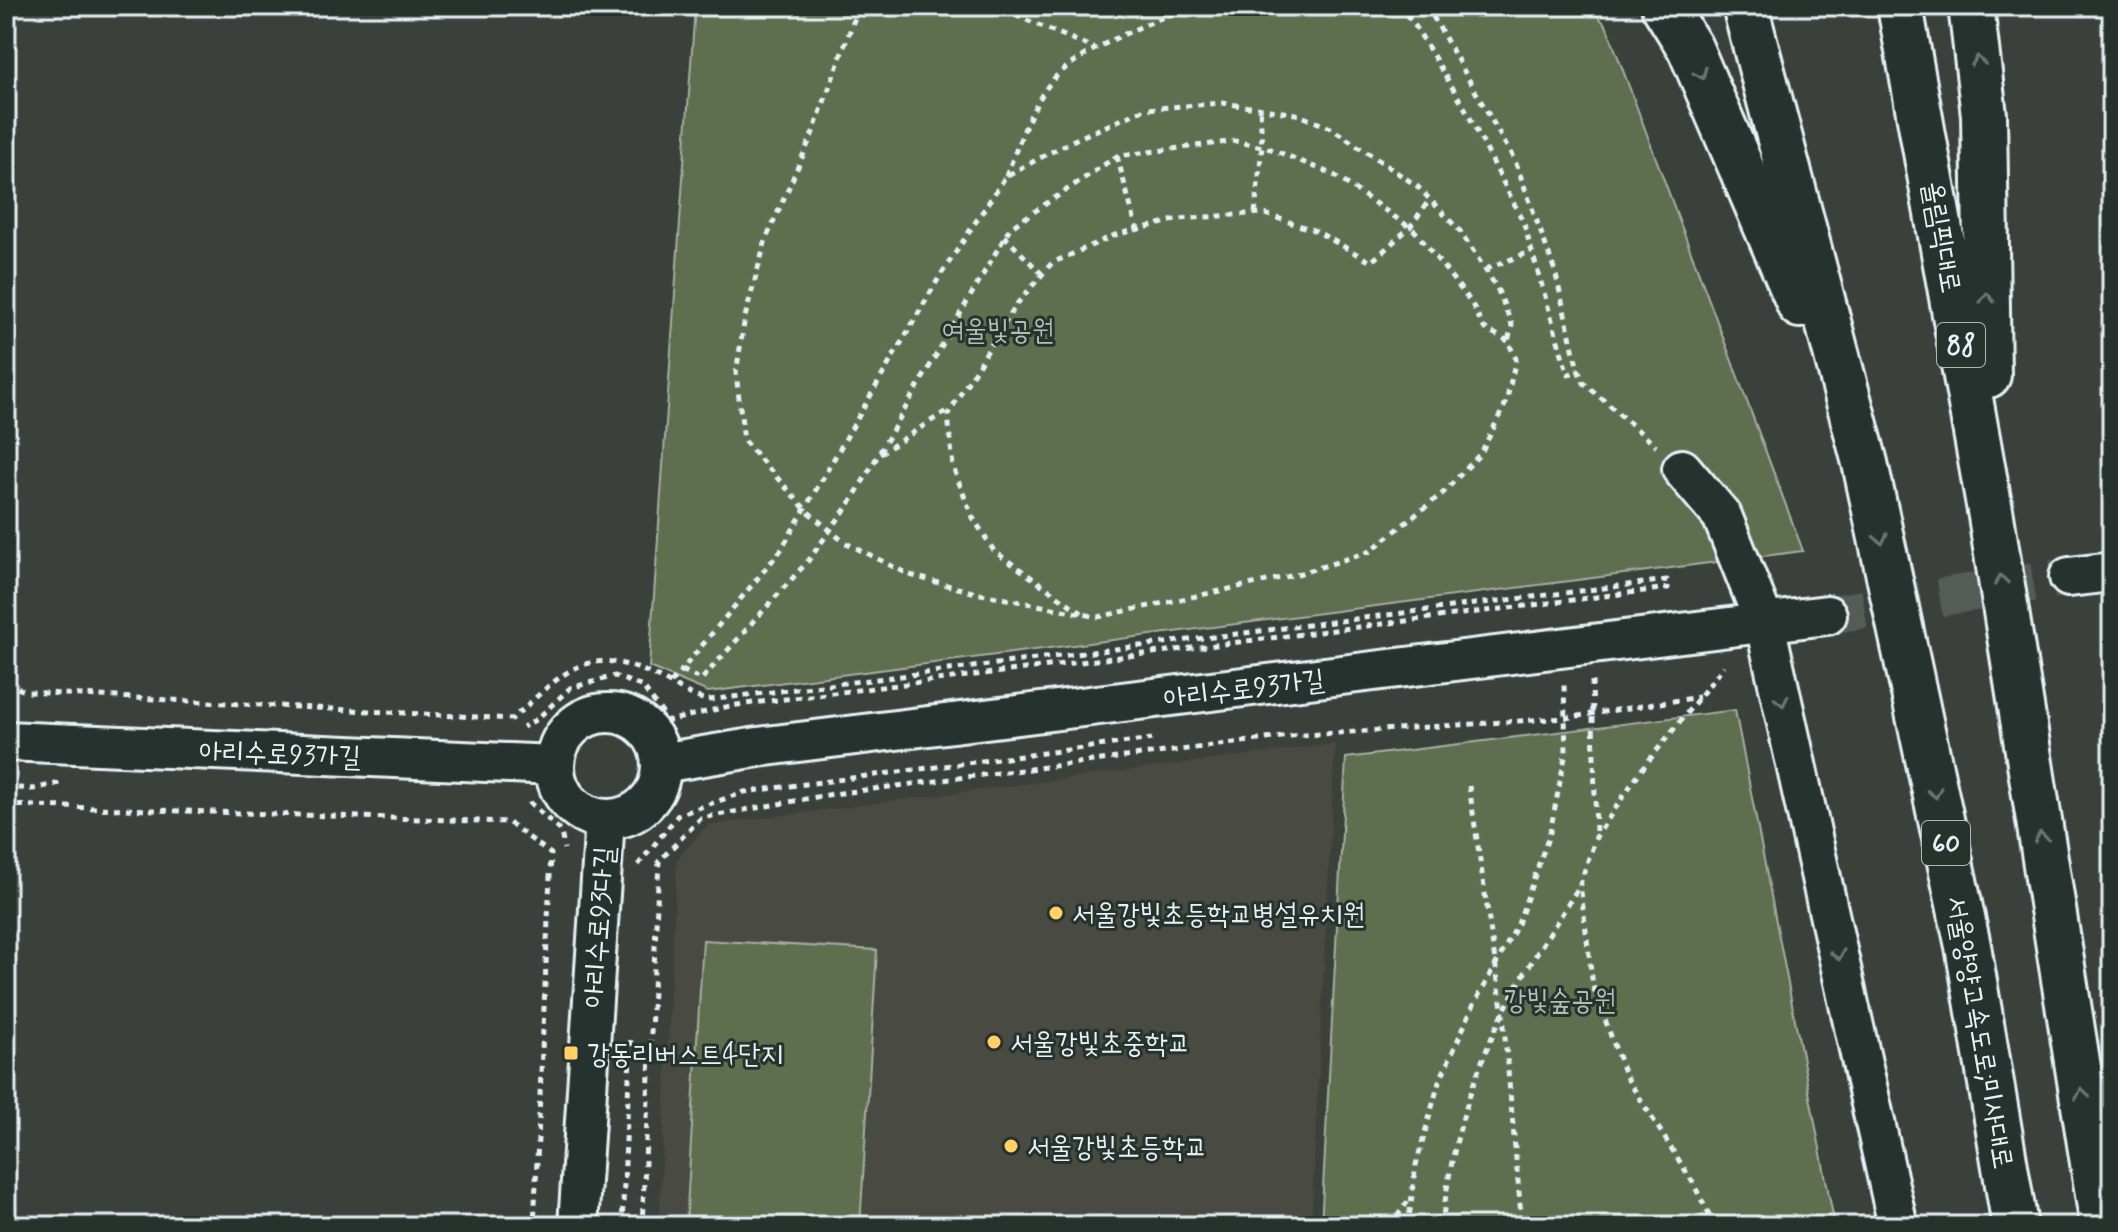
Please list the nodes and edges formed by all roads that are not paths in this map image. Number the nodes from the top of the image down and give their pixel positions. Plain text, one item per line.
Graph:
1 (1664, 6) edge
2 (1745, 6) edge
3 (1900, 6) edge
4 (1920, 6) edge
5 (1971, 6) edge
6 (1932, 174) junction
7 (1865, 463) junction
8 (1682, 469) road end
9 (1991, 516) junction
10 (2112, 572) edge
11 (2069, 577) tunnel mouth
12 (1827, 615) tunnel mouth
13 (1765, 624) junction
14 (6, 741) edge
15 (661, 763) junction
16 (554, 765) junction
17 (605, 819) junction
18 (578, 1226) edge
19 (1898, 1226) edge
20 (2015, 1226) edge
21 (2103, 1226) edge

1 -> 7 highway
2 - 7 highway
3 - 6 highway, 올림픽대로 / 88
4 - 6 highway
9 -> 5 highway
6 - 9 highway, 올림픽대로 / 88
7 -> 20 highway, 서울양양고속도로;미사대로 / 60
8 - 13 street
21 -> 9 highway
10 - 11 street
12 - 13 street, 아리수로93가길
13 - 15 street, 아리수로93가길
13 -> 19 street
14 - 16 street, 아리수로93가길
15 - 16 street
15 - 17 street
16 - 17 street
17 - 18 street, 아리수로93다길

